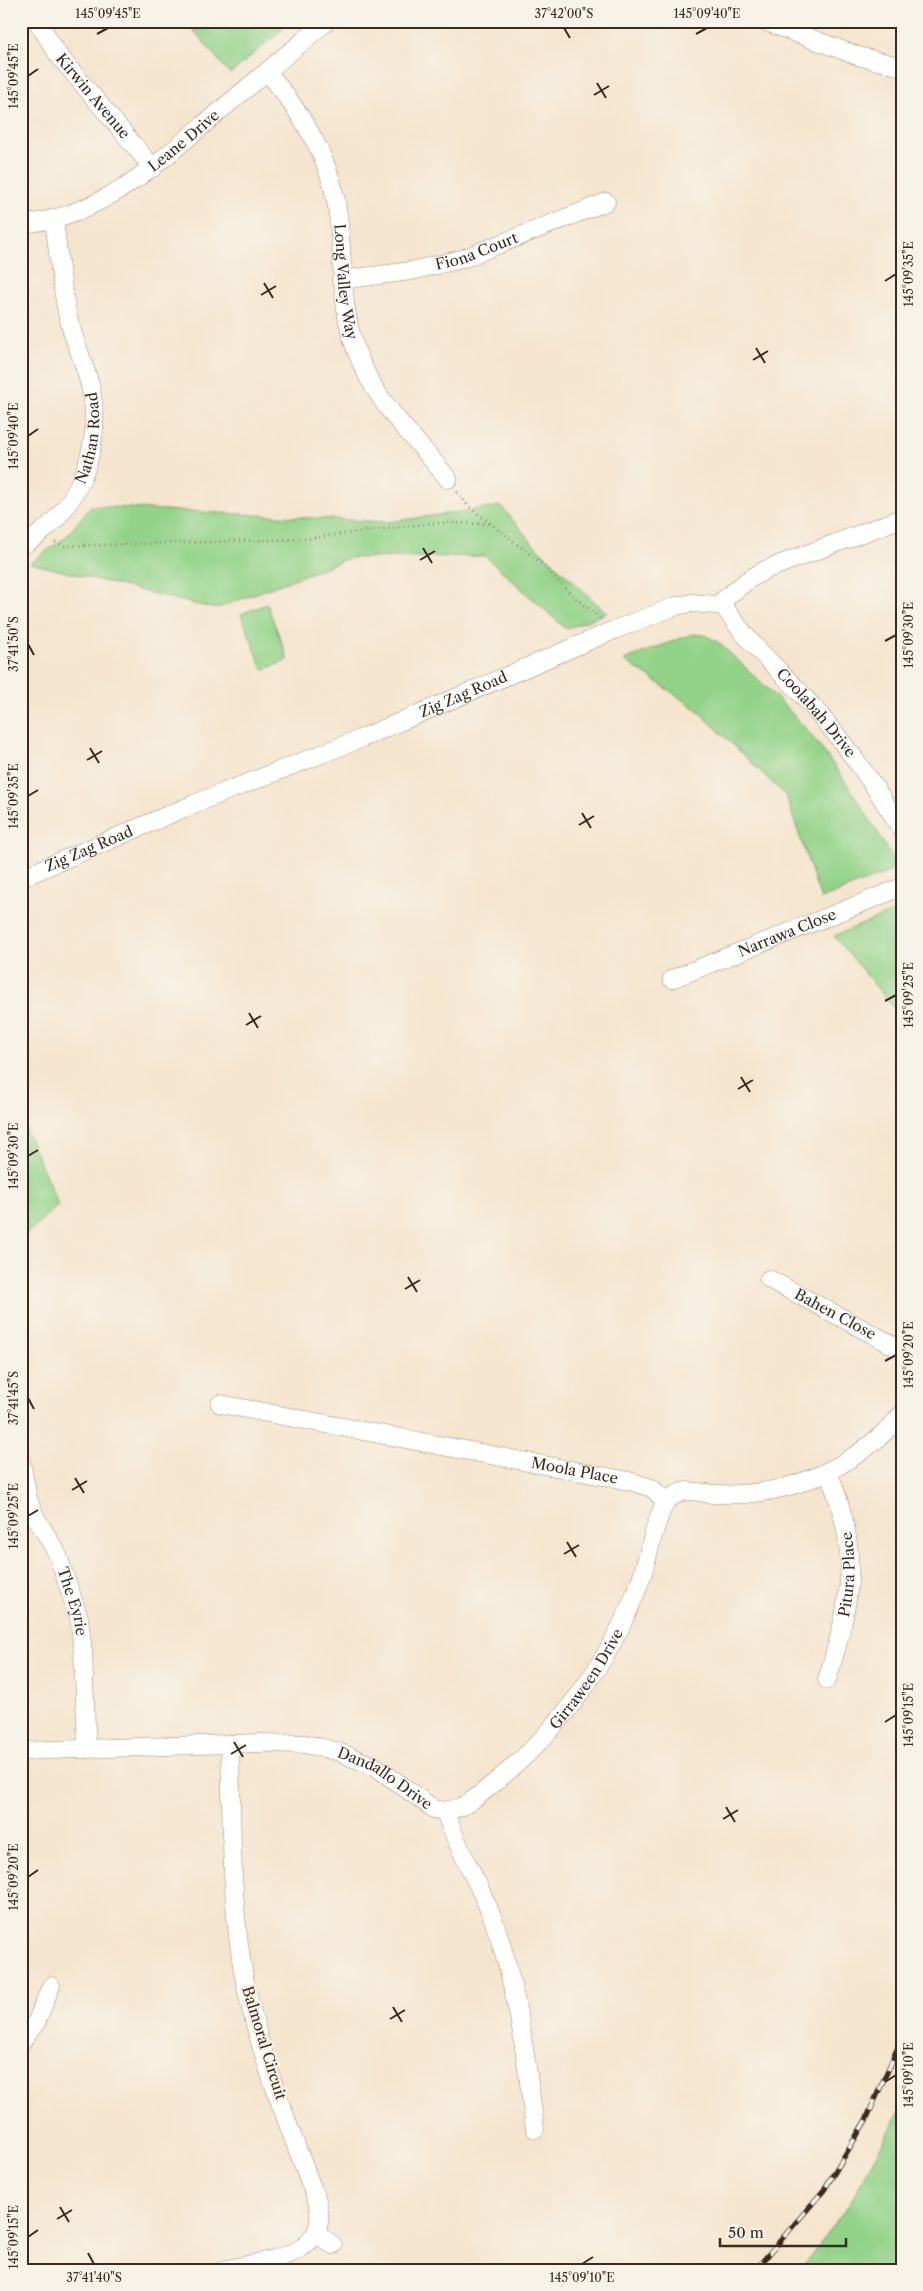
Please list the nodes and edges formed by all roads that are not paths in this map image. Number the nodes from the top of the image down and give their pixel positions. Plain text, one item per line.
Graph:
1 (37, 21) edge
2 (327, 21) edge
3 (769, 22) edge
4 (902, 67) edge
5 (267, 71) junction
6 (153, 168) junction
7 (606, 202) dead end
8 (54, 219) junction
9 (21, 224) edge
10 (341, 280) junction
11 (448, 479) road end
12 (902, 518) edge
13 (21, 546) edge
14 (722, 603) junction
15 (902, 831) edge
16 (21, 878) edge
17 (902, 887) edge
18 (672, 979) dead end
19 (769, 1279) dead end
20 (902, 1350) edge
21 (220, 1404) dead end
22 (902, 1414) edge
23 (21, 1462) edge
24 (828, 1471) junction
25 (666, 1502) junction
26 (827, 1680) dead end
27 (230, 1744) junction
28 (87, 1749) junction
29 (21, 1751) edge
30 (445, 1811) junction
31 (52, 1986) dead end
32 (21, 2043) edge
33 (535, 2129) dead end
34 (317, 2234) junction
35 (333, 2244) dead end
36 (223, 2270) edge

1 - 6 street, Kirwin Avenue
2 - 5 street, Leane Drive
3 - 4 street
5 - 6 street, Leane Drive
5 - 10 street, Long Valley Way
6 - 8 street, Leane Drive
7 - 10 street, Fiona Court
8 - 9 street, Leane Drive
8 - 13 street, Nathan Road
10 - 11 street, Long Valley Way
12 - 14 street
14 - 15 street, Coolabah Drive
14 - 16 street, Zig Zag Road
17 - 18 street, Narrawa Close
19 - 20 street, Bahen Close
21 - 25 street, Moola Place
22 - 24 street
23 - 28 street, The Eyrie
24 - 25 street
24 - 26 street, Pitura Place
25 - 30 street, Girraween Drive
27 - 28 street, Dandallo Drive
27 - 30 street, Dandallo Drive
27 - 34 street, Balmoral Circuit
28 - 29 street, Dandallo Drive
30 - 33 street, Dandallo Drive
31 - 32 street
34 - 35 street
34 - 36 street

